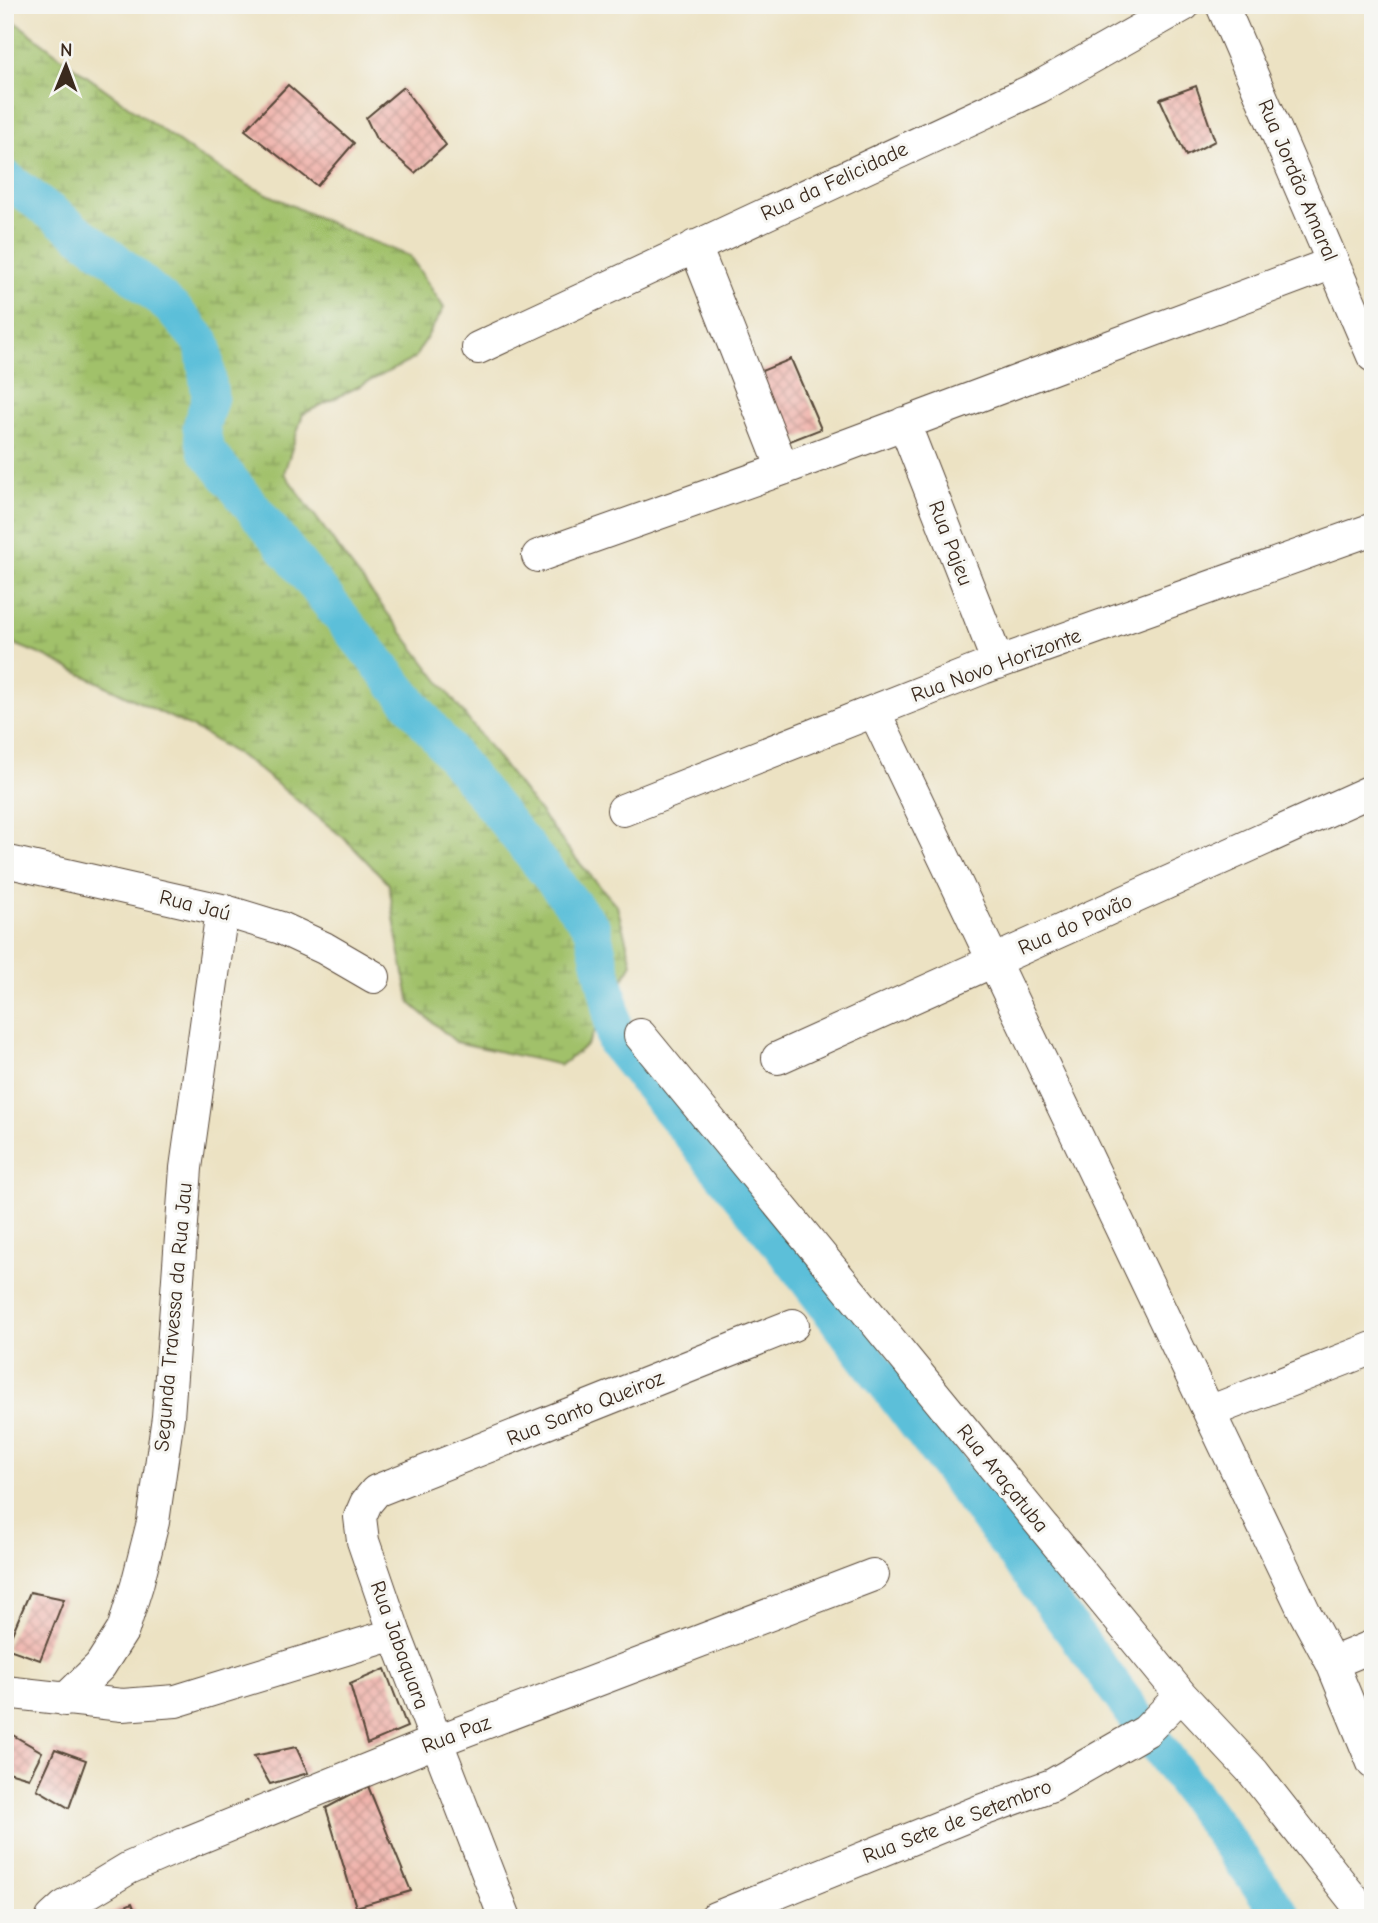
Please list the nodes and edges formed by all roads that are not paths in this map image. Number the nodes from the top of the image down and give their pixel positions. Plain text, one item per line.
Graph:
1 (1184, 5) edge
2 (1222, 5) edge
3 (695, 246) junction
4 (1333, 262) junction
5 (478, 348) dead end
6 (1373, 356) edge
7 (904, 423) junction
8 (783, 468) junction
9 (1373, 529) edge
10 (538, 555) dead end
11 (998, 663) junction
12 (874, 711) junction
13 (1373, 790) edge
14 (623, 810) dead end
15 (5, 861) edge
16 (222, 910) junction
17 (993, 961) junction
18 (374, 977) dead end
19 (640, 1035) dead end
20 (778, 1058) dead end
21 (793, 1325) dead end
22 (1373, 1348) edge
23 (1209, 1412) junction
24 (376, 1491) joint
25 (873, 1575) dead end
26 (395, 1634) junction
27 (1373, 1646) edge
28 (1332, 1663) junction
29 (5, 1692) edge
30 (1181, 1695) junction
31 (65, 1700) junction
32 (435, 1742) junction
33 (1373, 1762) edge
34 (51, 1918) edge
35 (505, 1918) edge
36 (715, 1918) edge
37 (1368, 1918) edge

1 - 3 street, Rua da Felicidade
2 - 4 street, Rua Jordão Amaral
3 - 5 street, Rua da Felicidade
3 - 8 street
4 - 6 street, Rua Jordão Amaral
4 - 7 street
7 - 8 street
7 - 11 street, Rua Pajeu
8 - 10 street
9 - 11 street, Rua Novo Horizonte
11 - 12 street, Rua Novo Horizonte
12 - 14 street, Rua Novo Horizonte
12 - 17 street
13 - 17 street, Rua do Pavão
15 - 16 street, Rua Jaú
16 - 18 street, Rua Jaú
16 - 31 street, Segunda Travessa da Rua Jau
17 - 20 street, Rua do Pavão
17 - 23 street
19 - 30 street, Rua Araçatuba
21 - 24 street, Rua Santo Queiroz
22 - 23 street
23 - 28 street
24 - 26 street, Rua Jabaquara
25 - 32 street, Rua Paz
26 - 31 street
26 - 32 street, Rua Jabaquara
27 - 28 street
28 - 33 street
29 - 31 street
30 - 36 street, Rua Sete de Setembro
30 - 37 street, Rua Araçatuba
32 - 34 street, Rua Paz
32 - 35 street, Rua Jabaquara

